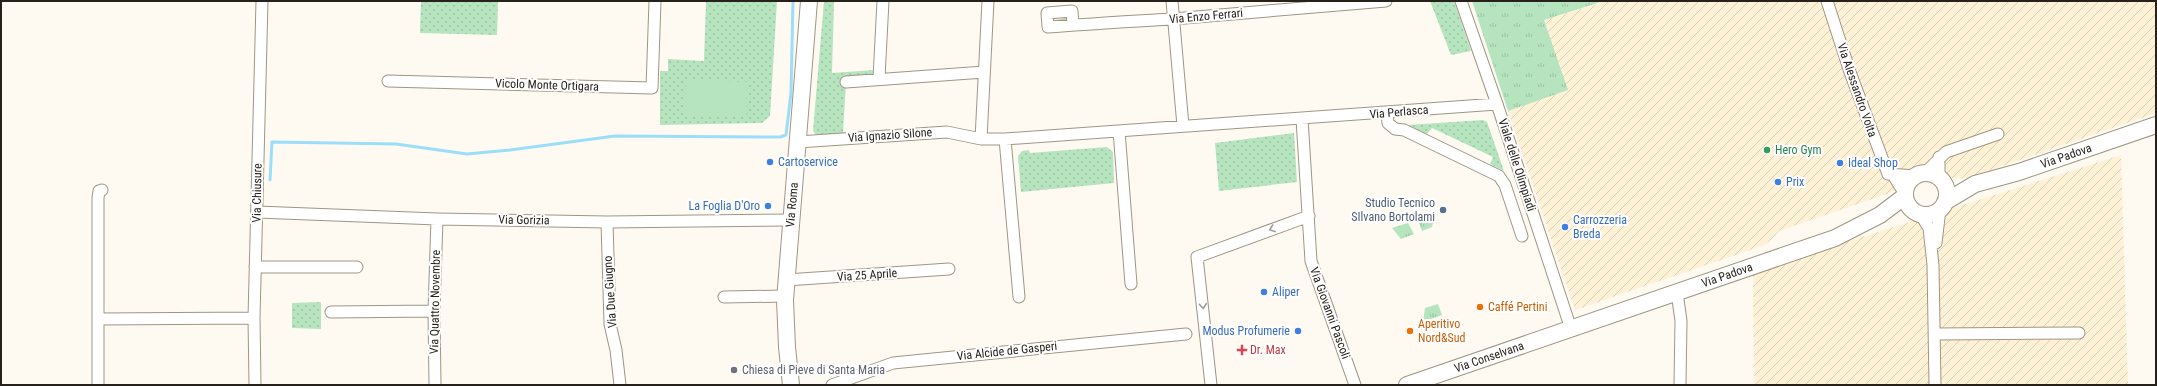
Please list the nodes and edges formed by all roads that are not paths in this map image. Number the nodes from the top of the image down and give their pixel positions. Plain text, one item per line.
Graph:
1 (262, 1) edge
2 (655, 1) edge
3 (809, 1) edge
4 (883, 1) edge
5 (988, 1) edge
6 (1172, 1) edge
7 (1386, 1) edge
8 (1461, 1) edge
9 (1827, 1) edge
10 (1173, 19) junction
11 (1073, 25) dead end
12 (984, 72) junction
13 (879, 78) junction
14 (388, 81) dead end
15 (846, 82) dead end
16 (1497, 104) junction
17 (1393, 112) junction
18 (1302, 119) junction
19 (2156, 125) edge
20 (1183, 126) junction
21 (1119, 131) junction
22 (1998, 134) dead end
23 (981, 139) junction
24 (1005, 139) junction
25 (798, 142) junction
26 (1893, 175) junction
27 (1930, 178) junction
28 (1975, 184) junction
29 (102, 190) dead end
30 (1905, 195) junction
31 (1943, 206) junction
32 (257, 212) junction
33 (1917, 213) junction
34 (1880, 215) junction
35 (1309, 216) junction
36 (437, 219) junction
37 (791, 220) junction
38 (606, 222) junction
39 (1522, 236) dead end
40 (1933, 266) junction
41 (255, 267) junction
42 (357, 267) dead end
43 (949, 269) dead end
44 (786, 280) junction
45 (1131, 284) dead end
46 (1678, 292) junction
47 (785, 296) junction
48 (724, 297) dead end
49 (1019, 297) dead end
50 (434, 311) junction
51 (331, 312) dead end
52 (254, 318) junction
53 (99, 319) junction
54 (1571, 329) junction
55 (2079, 333) dead end
56 (1186, 334) dead end
57 (1935, 334) junction
58 (98, 385) edge
59 (255, 385) edge
60 (435, 385) edge
61 (620, 385) edge
62 (791, 385) edge
63 (832, 385) edge
64 (1211, 385) edge
65 (1355, 385) edge
66 (1407, 385) edge
67 (1680, 385) edge
68 (1935, 385) edge

1 - 32 street, Via Chiusure
2 - 14 street, Vicolo Monte Ortigara
3 - 25 main road, Via Roma
4 - 13 street
5 - 12 street
6 - 10 street
7 - 10 street, Via Enzo Ferrari
8 - 16 street, Viale delle Olimpiadi
9 - 26 street, Via Alessandro Volta
10 - 11 street, Via Enzo Ferrari
10 - 20 street
12 - 13 street
12 - 23 street
13 - 15 street
16 - 17 street, Via Perlasca
16 - 54 street, Viale delle Olimpiadi
17 - 18 street, Via Perlasca
17 - 39 street
18 - 20 street, Via Perlasca
18 - 35 street
19 - 28 main road, Via Padova
20 - 21 street, Via Perlasca
21 - 24 street, Via Perlasca
21 - 45 street
22 - 27 street
23 - 24 street, Via Perlasca
23 - 25 street, Via Ignazio Silone
24 - 49 street
25 - 37 main road, Via Roma
26 - 27 street
26 - 30 street, Via Alessandro Volta
27 - 28 main road, Via Padova
27 - 30 main road
27 - 31 main road
28 - 31 main road, Via Padova
29 - 53 street
30 - 33 main road
30 - 34 main road, Via Padova
31 - 33 main road
31 - 40 street
32 - 36 street, Via Gorizia
32 - 41 street, Via Chiusure
33 - 34 main road, Via Padova
33 - 40 street
34 - 46 main road, Via Padova
35 -> 64 street
35 - 65 street, Via Giovanni Pascoli
36 - 38 street, Via Gorizia
36 - 50 street, Via Quattro Novembre
37 - 38 street, Via Gorizia
37 - 44 main road, Via Roma
38 - 61 street, Via Due Giugno
40 - 57 street
41 - 42 street
41 - 52 street, Via Chiusure
43 - 44 street, Via 25 Aprile
44 - 47 main road, Via Roma
46 - 54 main road, Via Padova
46 - 67 street
47 - 48 street
47 - 62 main road, Via Roma
50 - 51 street
50 - 60 street, Via Quattro Novembre
52 - 53 street
52 - 59 street, Via Chiusure
53 - 58 street
54 - 66 main road, Via Conselvana
55 - 57 street
56 - 63 street, Via Alcide de Gasperi
57 - 68 street

